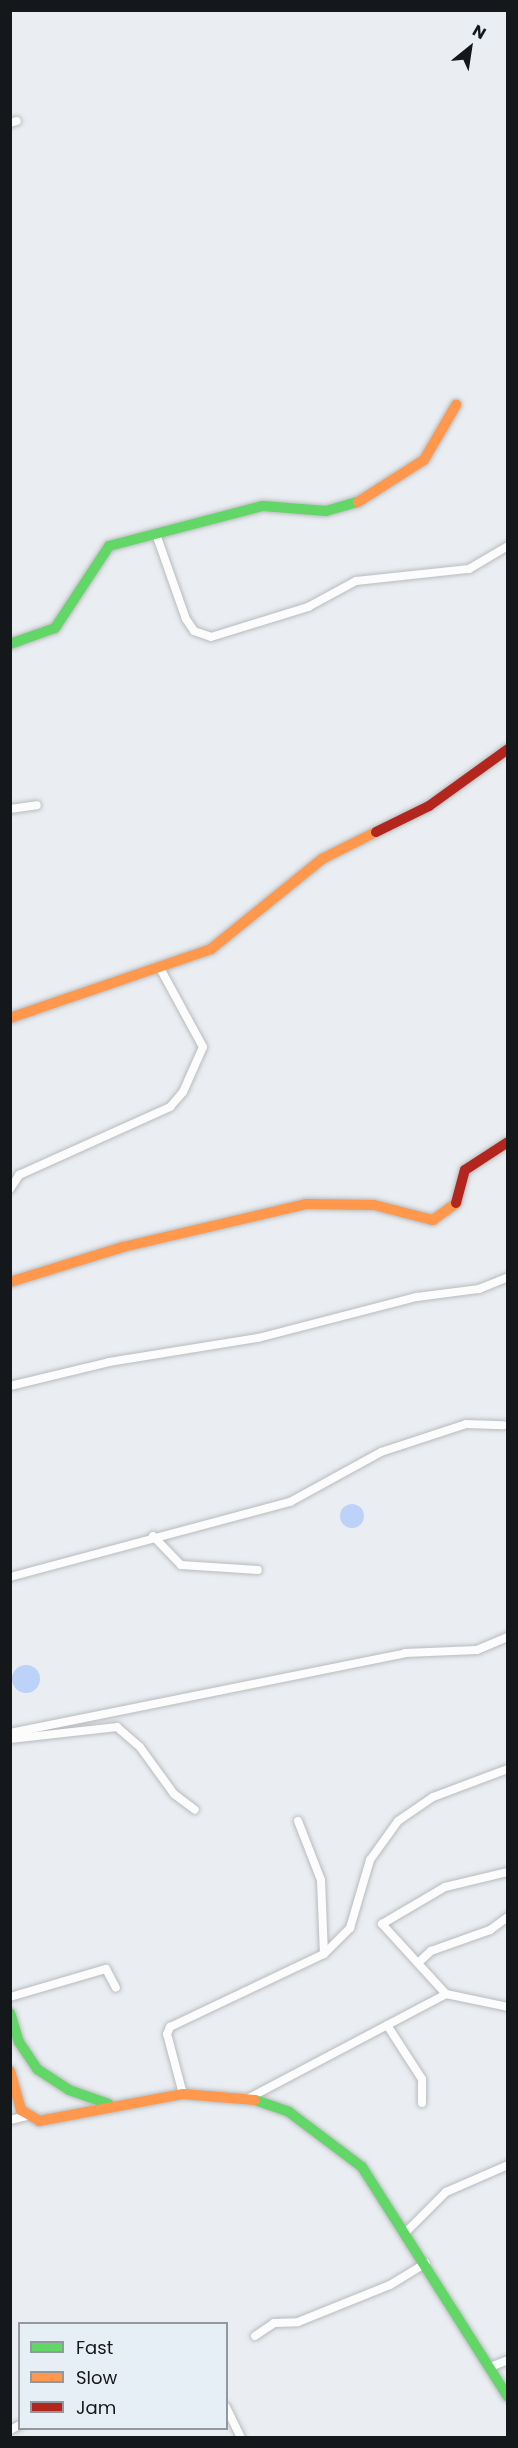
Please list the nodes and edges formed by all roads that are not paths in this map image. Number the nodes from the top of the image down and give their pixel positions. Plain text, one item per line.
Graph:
1 (456, 405) dead end
2 (156, 534) junction
3 (507, 546) edge
4 (10, 644) edge
5 (507, 748) edge
6 (37, 806) dead end
7 (10, 809) edge
8 (160, 968) junction
9 (10, 1018) edge
10 (507, 1142) edge
11 (10, 1189) edge
12 (507, 1277) edge
13 (10, 1282) edge
14 (10, 1386) edge
15 (503, 1425) dead end
16 (153, 1536) junction
17 (258, 1570) dead end
18 (10, 1577) edge
19 (507, 1637) edge
20 (10, 1734) edge
21 (10, 1739) edge
22 (507, 1769) edge
23 (195, 1810) dead end
24 (298, 1821) dead end
25 (507, 1872) edge
26 (507, 1917) edge
27 (324, 1954) junction
28 (418, 1963) junction
29 (116, 1988) dead end
30 (446, 1994) junction
31 (10, 1997) edge
32 (507, 2007) edge
33 (10, 2013) edge
34 (387, 2025) junction
35 (10, 2071) edge
36 (183, 2094) junction
37 (249, 2098) junction
38 (422, 2103) dead end
39 (109, 2104) junction
40 (27, 2116) junction
41 (10, 2120) edge
42 (507, 2165) edge
43 (406, 2232) junction
44 (426, 2263) junction
45 (255, 2336) dead end
46 (507, 2360) edge
47 (490, 2367) junction
48 (507, 2397) edge
49 (228, 2411) edge
50 (241, 2438) edge

1 - 2 street
2 - 3 street
2 - 4 street
5 - 8 street
6 - 7 street
8 - 9 street
8 - 11 street
10 - 13 street
12 - 14 street
15 - 16 street
16 - 17 street
16 - 18 street
19 - 20 street
21 - 23 street
22 - 27 street
24 - 27 street
25 - 28 street
26 - 28 street
27 - 36 street
28 - 30 street
29 - 31 street
30 - 32 street
30 - 34 street
33 - 39 street
34 - 37 street
34 - 38 street
35 - 40 street
36 - 37 street
36 - 39 street
37 - 43 street
39 - 40 street
40 - 41 street
42 - 43 street
43 - 44 street
44 - 45 street
44 - 47 street
46 - 47 street
47 - 48 street
49 - 50 street

